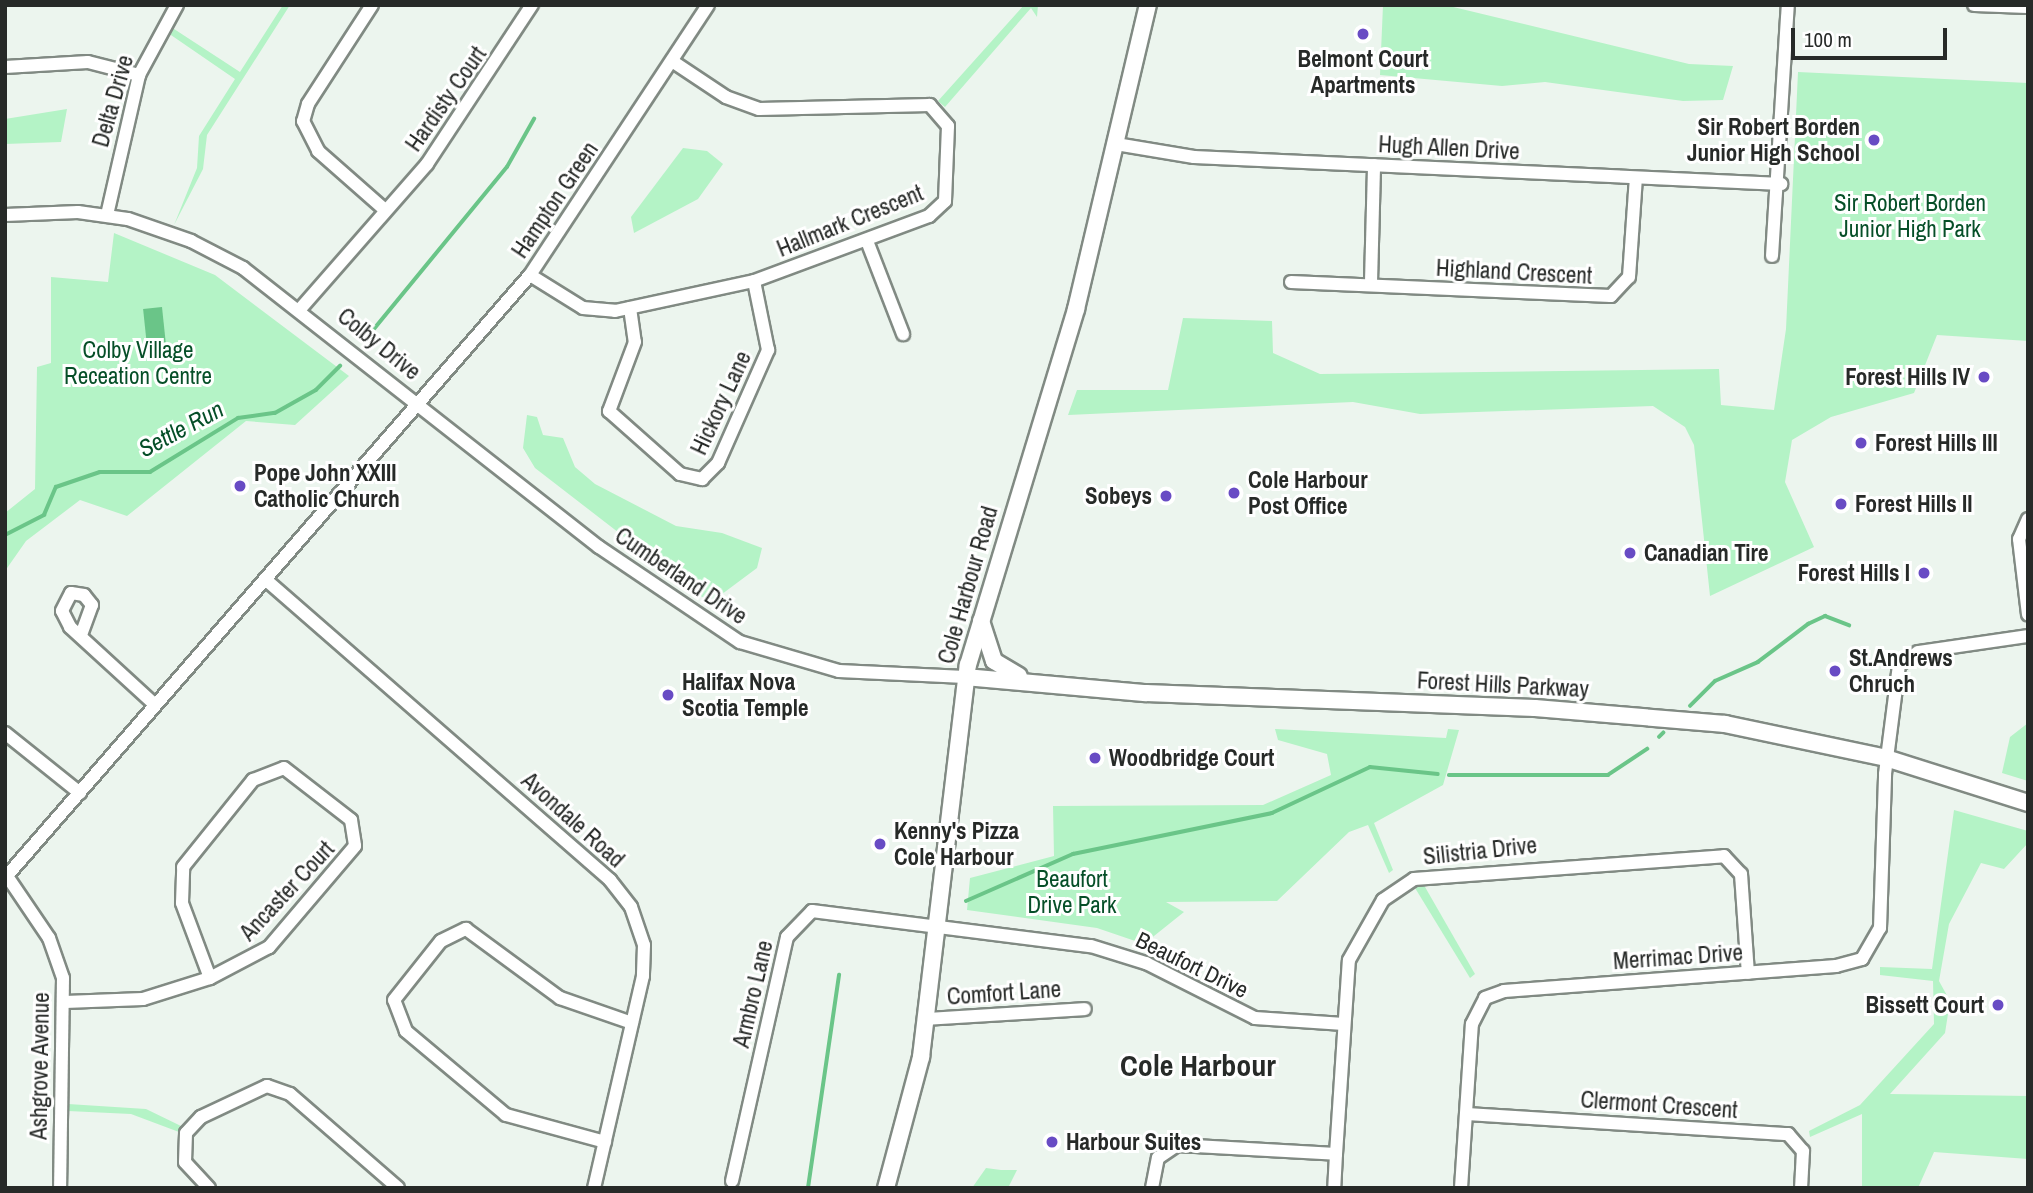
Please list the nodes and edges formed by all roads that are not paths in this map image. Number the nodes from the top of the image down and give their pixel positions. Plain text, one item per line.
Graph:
1 (177, 5) edge
2 (372, 5) edge
3 (532, 5) edge
4 (708, 5) edge
5 (1148, 5) edge
6 (1788, 5) edge
7 (1974, 5) edge
8 (2028, 7) edge
9 (672, 61) junction
10 (5, 67) edge
11 (139, 75) junction
12 (1116, 144) junction
13 (1374, 165) junction
14 (1636, 178) junction
15 (1781, 184) junction
16 (386, 211) junction
17 (5, 215) edge
18 (107, 215) junction
19 (867, 241) junction
20 (1772, 256) dead end
21 (530, 275) junction
22 (754, 281) junction
23 (1291, 282) dead end
24 (1371, 282) junction
25 (301, 308) junction
26 (630, 308) junction
27 (903, 334) dead end
28 (417, 402) junction
29 (2028, 519) edge
30 (265, 579) junction
31 (2028, 614) edge
32 (981, 620) junction
33 (81, 635) dead end
34 (2028, 636) edge
35 (965, 677) junction
36 (1024, 679) junction
37 (155, 705) junction
38 (5, 733) edge
39 (1886, 758) junction
40 (80, 793) junction
41 (2028, 803) edge
42 (6, 877) edge
43 (939, 928) junction
44 (1748, 973) junction
45 (210, 978) junction
46 (65, 1002) junction
47 (1085, 1009) dead end
48 (926, 1019) junction
49 (632, 1023) junction
50 (1344, 1024) junction
51 (1467, 1114) junction
52 (605, 1142) junction
53 (1336, 1153) junction
54 (732, 1181) dead end
55 (60, 1188) edge
56 (209, 1188) edge
57 (398, 1188) edge
58 (594, 1188) edge
59 (886, 1188) edge
60 (1152, 1188) edge
61 (1334, 1188) edge
62 (1461, 1188) edge
63 (1801, 1188) edge

1 - 11 street, Delta Drive
2 - 16 street
3 - 16 street, Hardisty Court
4 - 9 street, Hampton Green
5 - 12 main road, Cole Harbour Road
6 - 15 street
7 - 8 street
9 - 19 street, Hallmark Crescent
9 - 21 street, Hampton Green
10 - 11 street
11 - 18 street, Delta Drive
12 - 13 street, Hugh Allen Drive
12 - 32 main road, Cole Harbour Road
13 - 14 street, Hugh Allen Drive
13 - 24 street
14 - 15 street, Hugh Allen Drive
14 - 24 street, Highland Crescent
15 - 20 street
16 - 25 street, Hardisty Court
17 - 18 street, Colby Drive
18 - 25 street, Colby Drive
19 - 22 street, Hallmark Crescent
19 - 27 street
21 - 26 street, Hallmark Crescent
21 - 28 street, Hampton Green
22 - 26 street, Hallmark Crescent
22 - 26 street, Hickory Lane
23 - 24 street, Highland Crescent
25 - 28 street, Colby Drive
28 - 30 street, Colby Drive
28 - 35 street, Cumberland Drive
29 - 31 street
30 - 37 street, Colby Drive
30 - 49 street, Avondale Road
32 - 35 main road, Cole Harbour Road
32 - 36 main road
33 - 37 street
34 - 39 street, Merrimac Drive
35 - 36 main road, Forest Hills Parkway
35 - 43 main road, Cole Harbour Road
36 - 39 main road, Forest Hills Parkway
37 - 40 street, Colby Drive
38 - 40 street
39 - 41 main road, Forest Hills Parkway
39 - 44 street, Merrimac Drive
40 - 42 street, Colby Drive
42 - 46 street, Ashgrove Avenue
43 - 48 main road, Cole Harbour Road
43 - 50 street, Beaufort Drive
43 - 54 street, Armbro Lane
44 - 50 street, Silistria Drive
44 - 51 street, Merrimac Drive
45 - 45 street, Ancaster Court
45 - 46 street, Ancaster Court
46 - 55 street, Ashgrove Avenue
47 - 48 street, Comfort Lane
48 - 59 main road, Cole Harbour Road
49 - 52 street, Avondale Road
49 - 52 street
50 - 53 street, Silistria Drive
51 - 62 street, Merrimac Drive
51 - 63 street, Clermont Crescent
52 - 58 street, Avondale Road
53 - 60 street
53 - 61 street, Silistria Drive
56 - 57 street

